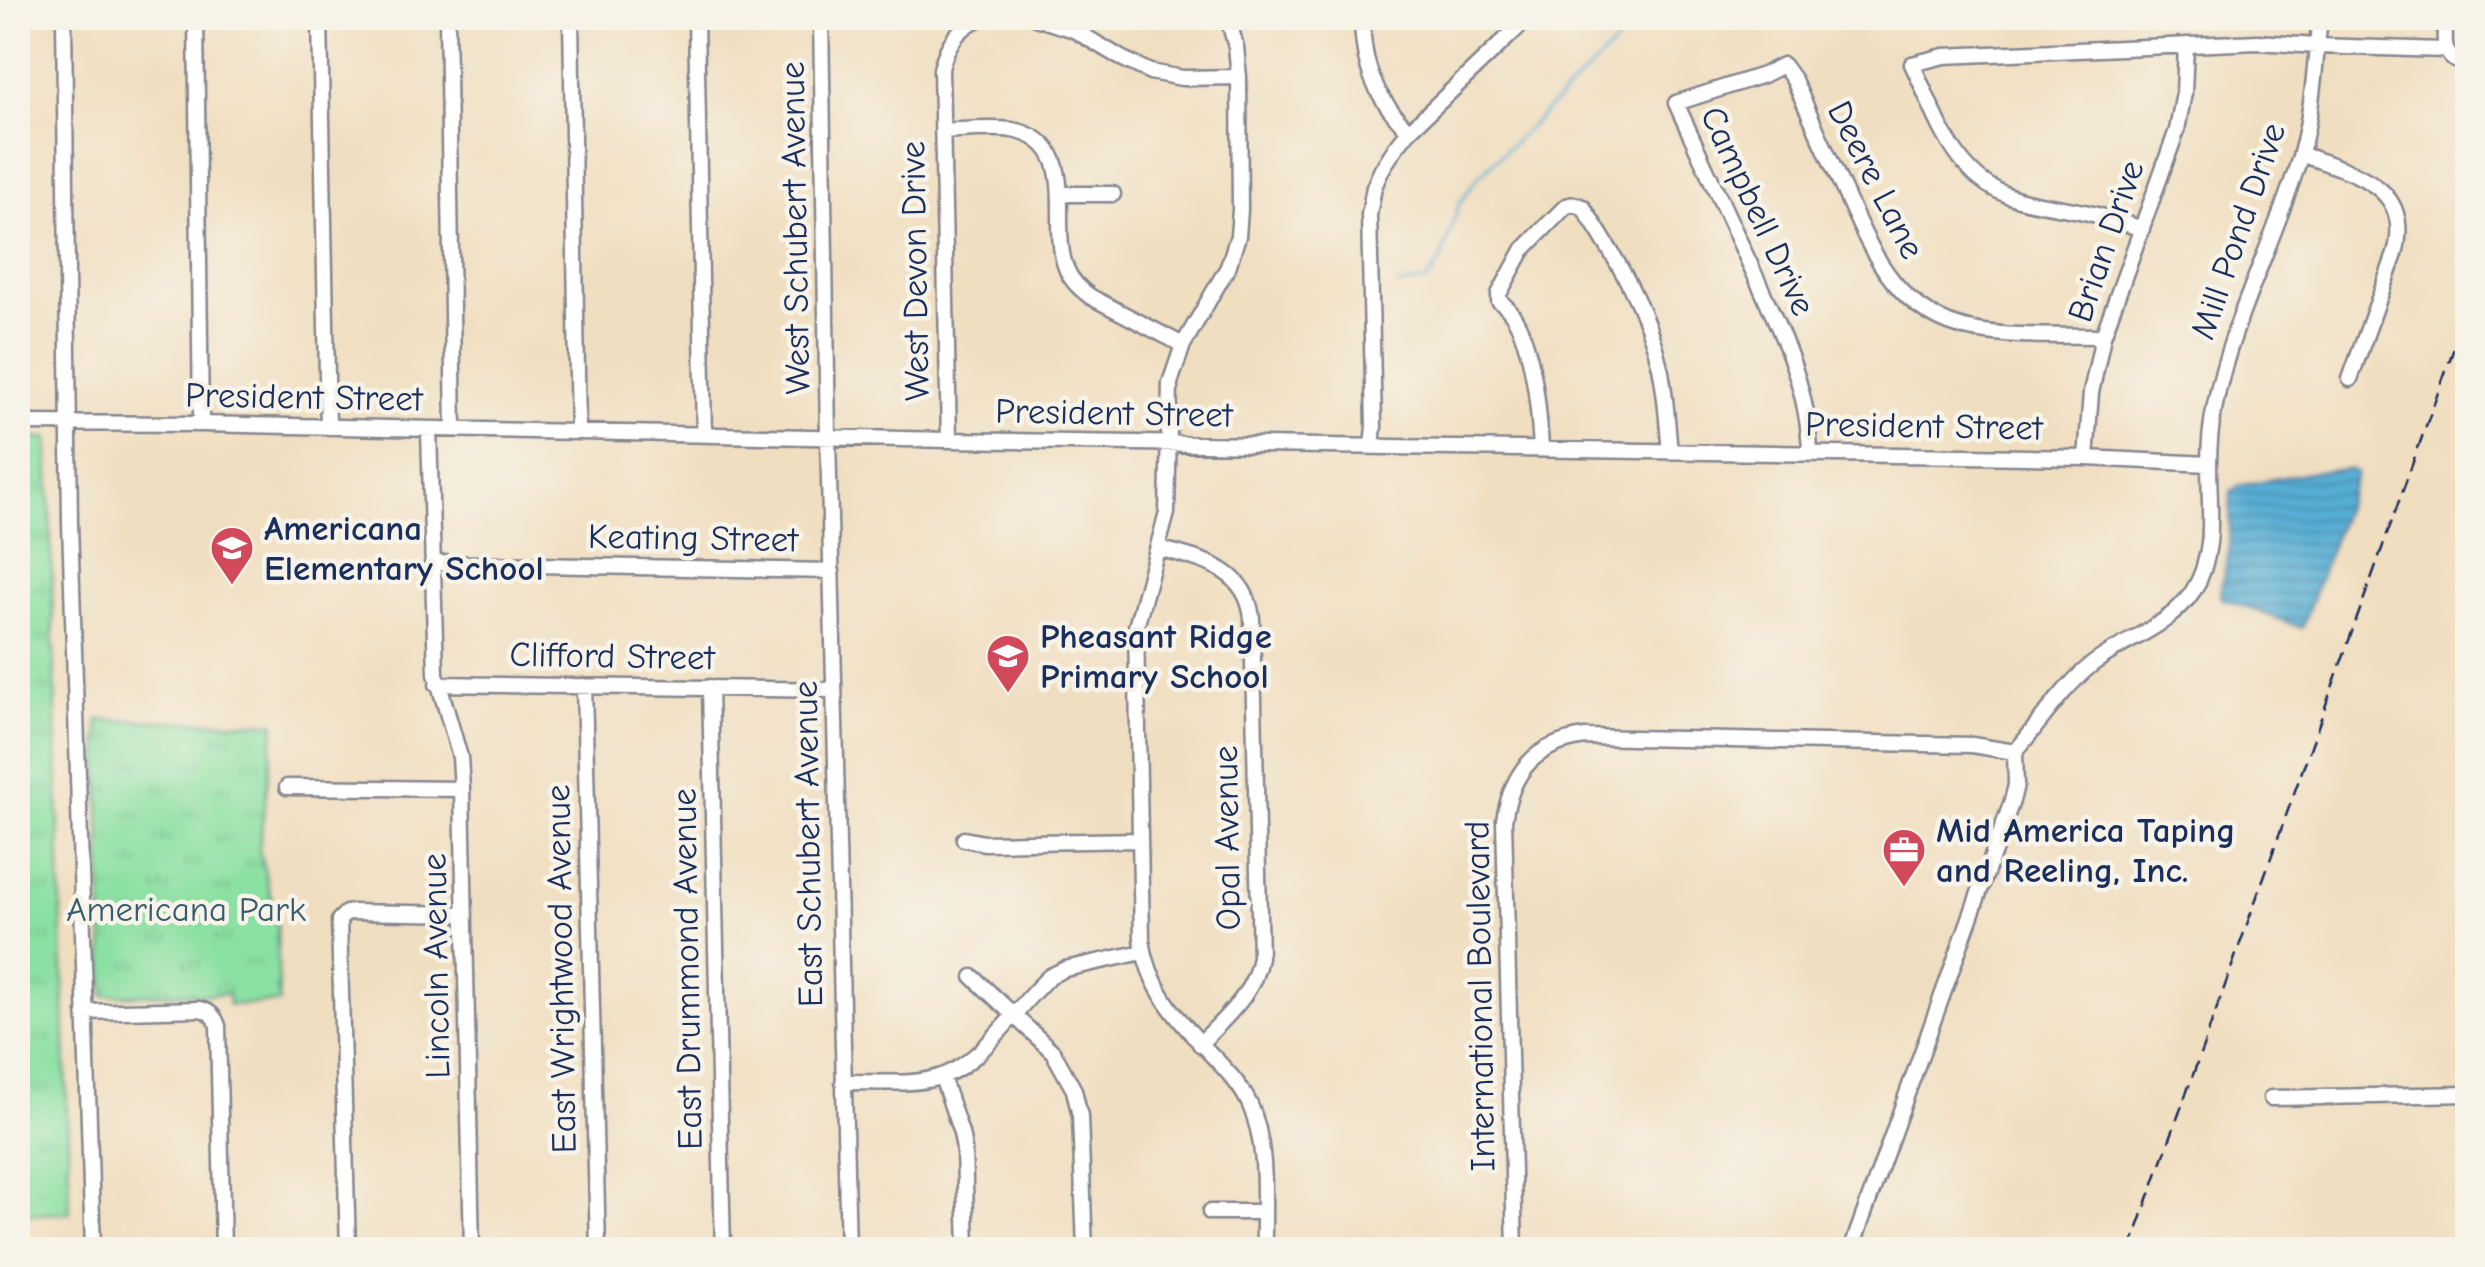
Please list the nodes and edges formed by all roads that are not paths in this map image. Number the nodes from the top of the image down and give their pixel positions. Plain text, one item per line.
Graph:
1 (64, 18) edge
2 (196, 18) edge
3 (320, 18) edge
4 (447, 18) edge
5 (571, 18) edge
6 (696, 18) edge
7 (821, 18) edge
8 (980, 18) edge
9 (1036, 18) edge
10 (1228, 18) edge
11 (1362, 18) edge
12 (1528, 18) edge
13 (2320, 18) edge
14 (2446, 18) edge
15 (2186, 44) junction
16 (2317, 46) junction
17 (2444, 50) junction
18 (2468, 58) edge
19 (1783, 65) joint
20 (1238, 77) junction
21 (942, 130) junction
22 (1409, 131) junction
23 (2300, 154) junction
24 (1060, 194) junction
25 (1112, 194) dead end
26 (2142, 229) junction
27 (2103, 336) junction
28 (1183, 344) junction
29 (2350, 379) dead end
30 (18, 424) edge
31 (69, 424) junction
32 (201, 424) junction
33 (328, 428) junction
34 (429, 430) junction
35 (454, 430) junction
36 (578, 432) junction
37 (704, 435) junction
38 (828, 437) junction
39 (948, 440) junction
40 (1168, 444) junction
41 (1372, 446) junction
42 (1541, 449) junction
43 (1670, 452) junction
44 (1810, 454) junction
45 (2086, 458) junction
46 (2209, 464) junction
47 (1158, 548) junction
48 (432, 563) junction
49 (832, 571) junction
50 (437, 684) junction
51 (584, 686) junction
52 (710, 688) junction
53 (834, 690) junction
54 (2015, 752) junction
55 (288, 787) dead end
56 (462, 789) junction
57 (964, 839) dead end
58 (1139, 840) junction
59 (465, 914) junction
60 (1144, 952) junction
61 (974, 978) dead end
62 (86, 1012) junction
63 (1012, 1016) junction
64 (1200, 1044) junction
65 (942, 1076) junction
66 (843, 1082) junction
67 (2468, 1094) edge
68 (2272, 1098) dead end
69 (1210, 1212) dead end
70 (1263, 1212) junction
71 (93, 1250) edge
72 (223, 1250) edge
73 (348, 1250) edge
74 (472, 1250) edge
75 (598, 1250) edge
76 (723, 1250) edge
77 (848, 1250) edge
78 (967, 1250) edge
79 (1085, 1250) edge
80 (1264, 1250) edge
81 (1515, 1250) edge
82 (1851, 1250) edge

1 - 31 street
2 - 32 street
3 - 33 street
4 - 35 street
5 - 36 street
6 - 37 street
7 - 38 street, West Schubert Avenue
8 - 21 street, West Devon Drive
9 - 20 street
10 - 20 street
11 - 22 street
12 - 22 street
13 - 16 street, Mill Pond Drive
14 - 17 street
15 - 16 street
15 - 26 street, Brian Drive
15 - 26 street
16 - 17 street
16 - 23 street, Mill Pond Drive
17 - 18 street
19 - 27 street, Deere Lane
19 - 44 street, Campbell Drive
20 - 28 street
21 - 24 street
21 - 39 street, West Devon Drive
22 - 41 street
23 - 29 street
23 - 46 street, Mill Pond Drive
24 - 25 street
24 - 28 street
26 - 27 street, Brian Drive
27 - 45 street, Brian Drive
28 - 40 street
30 - 31 street, President Street
31 - 32 street, President Street
31 - 62 street
32 - 33 street, President Street
33 - 34 street, President Street
34 - 35 street, President Street
34 - 48 street
35 - 36 street, President Street
36 - 37 street, President Street
37 - 38 street, President Street
38 - 39 street, President Street
38 - 49 street, East Schubert Avenue
39 - 40 street, President Street
40 - 41 street, President Street
40 - 47 street
41 - 42 street, President Street
42 - 43 street, President Street
42 - 43 street
43 - 44 street, President Street
44 - 45 street, President Street
45 - 46 street, President Street
46 - 54 street, Mill Pond Drive
47 - 58 street
47 - 64 street, Opal Avenue
48 - 49 street, Keating Street
48 - 50 street
49 - 53 street, East Schubert Avenue
50 - 51 street, Clifford Street
50 - 56 street, Lincoln Avenue
51 - 52 street, Clifford Street
51 - 75 street, East Wrightwood Avenue
52 - 53 street, Clifford Street
52 - 76 street, East Drummond Avenue
53 - 66 street, East Schubert Avenue
54 - 81 street, International Boulevard
54 - 82 street
55 - 56 street
56 - 59 street, Lincoln Avenue
57 - 58 street
58 - 60 street
59 - 73 street
59 - 74 street, Lincoln Avenue
60 - 63 street
60 - 64 street
61 - 63 street
62 - 71 street
62 - 72 street
63 - 65 street
63 - 79 street
64 - 70 street
65 - 66 street
65 - 78 street
66 - 77 street, East Schubert Avenue
67 - 68 street
69 - 70 street
70 - 80 street

